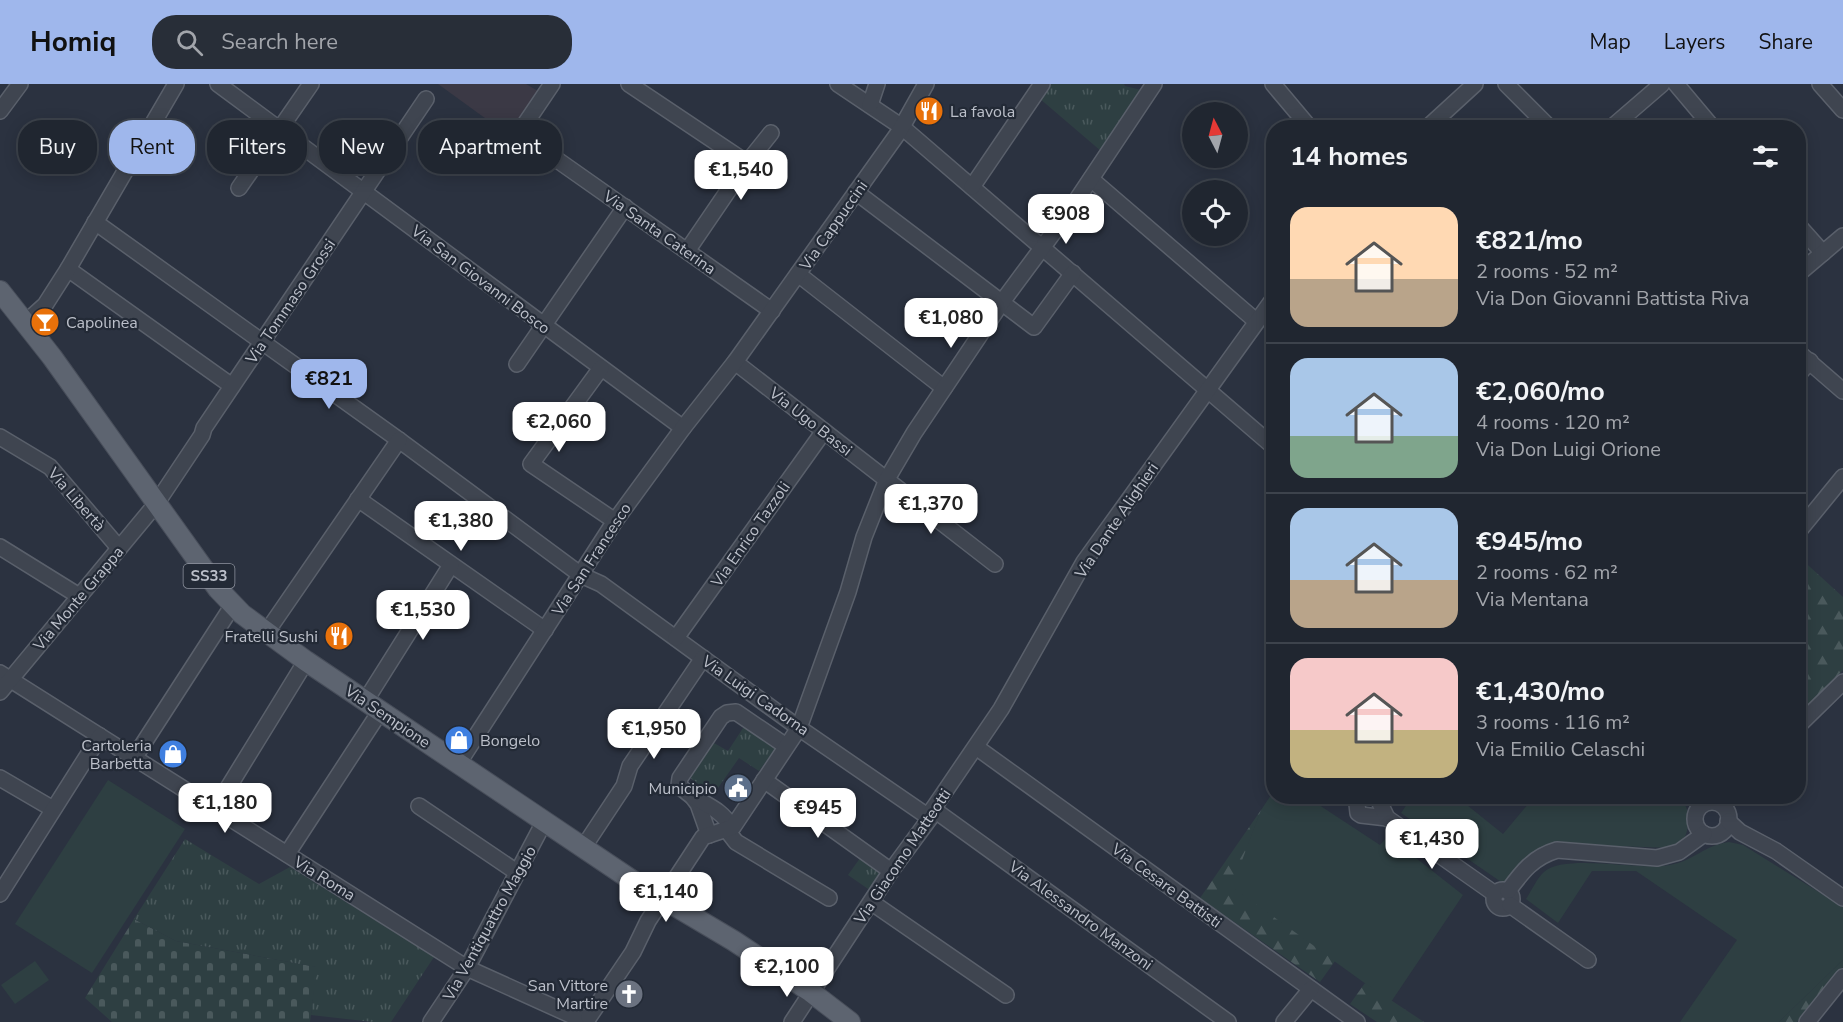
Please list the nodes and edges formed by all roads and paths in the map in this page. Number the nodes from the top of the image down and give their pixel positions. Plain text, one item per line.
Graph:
1 (20, 84) edge
2 (176, 84) edge
3 (218, 84) edge
4 (311, 84) edge
5 (552, 84) edge
6 (629, 84) edge
7 (838, 84) edge
8 (877, 84) edge
9 (926, 84) edge
10 (1042, 84) edge
11 (1154, 84) edge
12 (1273, 84) edge
13 (1475, 84) edge
14 (1506, 84) edge
15 (1662, 84) edge
16 (1676, 84) edge
17 (1820, 84) edge
18 (426, 99) dead end
19 (870, 105) junction
20 (1843, 110) edge
21 (0, 111) edge
22 (269, 120) edge
23 (286, 120) edge
24 (1303, 120) edge
25 (1435, 120) edge
26 (1542, 120) edge
27 (1620, 120) edge
28 (1706, 120) edge
29 (902, 127) junction
30 (771, 133) dead end
31 (307, 148) edge
32 (747, 163) junction
33 (249, 174) edge
34 (1091, 179) junction
35 (972, 187) junction
36 (239, 188) dead end
37 (365, 192) junction
38 (856, 192) junction
39 (625, 207) junction
40 (95, 222) junction
41 (1806, 234) edge
42 (1840, 243) edge
43 (1043, 247) junction
44 (687, 251) junction
45 (1823, 253) junction
46 (1806, 267) edge
47 (68, 269) junction
48 (1073, 273) junction
49 (798, 274) junction
50 (0, 291) edge
51 (0, 302) edge
52 (1002, 302) junction
53 (1266, 308) edge
54 (772, 311) junction
55 (21, 318) junction
56 (1256, 321) junction
57 (543, 326) junction
58 (262, 342) junction
59 (1806, 359) edge
60 (735, 362) junction
61 (517, 364) dead end
62 (601, 368) junction
63 (232, 386) junction
64 (944, 388) junction
65 (1208, 388) junction
66 (1843, 391) edge
67 (683, 428) junction
68 (824, 431) junction
69 (0, 437) edge
70 (399, 440) junction
71 (1266, 440) edge
72 (1843, 477) edge
73 (887, 479) junction
74 (358, 499) junction
75 (156, 504) junction
76 (615, 521) junction
77 (1806, 522) edge
78 (0, 547) edge
79 (119, 548) junction
80 (995, 564) dead end
81 (451, 565) junction
82 (581, 575) junction
83 (80, 596) junction
84 (233, 605) junction
85 (545, 630) junction
86 (266, 633) junction
87 (676, 638) junction
88 (703, 658) junction
89 (306, 661) junction
90 (5, 676) edge
91 (1843, 682) edge
92 (0, 692) edge
93 (374, 705) junction
94 (1806, 718) edge
95 (800, 728) junction
96 (99, 736) junction
97 (786, 746) junction
98 (975, 749) junction
99 (134, 758) junction
100 (458, 764) junction
101 (0, 778) edge
102 (764, 780) junction
103 (692, 796) junction
104 (1357, 804) edge
105 (1380, 804) edge
106 (419, 806) dead end
107 (1715, 807) edge
108 (215, 808) junction
109 (53, 809) junction
110 (931, 814) junction
111 (1387, 818) junction
112 (544, 822) junction
113 (729, 828) junction
114 (709, 835) junction
115 (1698, 835) junction
116 (583, 848) junction
117 (287, 854) junction
118 (891, 871) junction
119 (518, 873) junction
120 (0, 894) edge
121 (1504, 897) junction
122 (663, 898) junction
123 (830, 898) dead end
124 (1843, 898) edge
125 (871, 902) junction
126 (1588, 960) dead end
127 (467, 968) junction
128 (1843, 977) edge
129 (1311, 989) junction
130 (811, 992) junction
131 (1006, 996) dead end
132 (582, 1019) edge
133 (1221, 1020) edge
134 (431, 1022) edge
135 (792, 1022) edge
136 (850, 1022) edge
137 (1284, 1022) edge
138 (1357, 1022) edge
139 (1807, 1022) edge

1 - 21 street
2 - 40 street
3 - 22 street, Via San Giovanni Bosco
4 - 23 street
5 - 39 street, Via Santa Caterina
6 - 32 street
7 - 19 street
8 - 19 street
9 - 29 street, Via Cappuccini
10 - 35 street
11 - 34 street
12 - 24 street
13 - 25 street
14 - 26 street
15 - 27 street
16 - 28 street
17 - 20 street
18 - 37 street, Via Tommaso Grossi
19 - 29 street
29 - 35 street
29 - 38 street, Via Cappuccini
30 - 32 street
31 - 37 street, Via San Giovanni Bosco
32 - 44 street
33 - 36 street
34 - 43 street
34 - 56 street
35 - 43 street
37 - 57 street, Via San Giovanni Bosco
37 - 58 street, Via Tommaso Grossi
38 - 49 street, Via Cappuccini
38 - 52 street
39 - 44 street, Via Santa Caterina
39 - 57 street
40 - 47 street
40 - 58 street, Via Luigi Cadorna
41 - 45 street
42 - 45 street
43 - 48 street
43 - 52 street
44 - 54 street, Via Santa Caterina
45 - 46 street
47 - 55 street
47 - 63 street
48 - 52 street
48 - 65 street
49 - 54 street, Via Cappuccini
49 - 64 street
50 - 55 main road, Via Sempione / SS33
51 - 55 main road, Via Sempione / SS33
52 - 64 street
53 - 56 street, Via Dante Alighieri
54 - 60 street, Via Cappuccini
55 - 75 main road, Via Sempione / SS33
56 - 65 street, Via Dante Alighieri
57 - 61 street
57 - 62 street, Via San Giovanni Bosco
58 - 63 street, Via Tommaso Grossi
58 - 70 street, Via Luigi Cadorna
59 - 66 street
60 - 67 street, Via San Francesco
60 - 68 street, Via Ugo Bassi
62 - 67 street, Via San Giovanni Bosco
62 - 76 street
63 - 75 street, Via Tommaso Grossi
64 - 73 street
65 - 71 street
65 - 98 street, Via Dante Alighieri
67 - 76 street, Via San Francesco
68 - 73 street, Via Ugo Bassi
68 - 87 street, Via Enrico Tazzoli
69 - 79 street, Via Libertà
70 - 74 street
70 - 82 street, Via Luigi Cadorna
72 - 77 street
73 - 80 street, Via Ugo Bassi
73 - 95 street
74 - 81 street
74 - 86 street
75 - 79 street, Via Monte Grappa
75 - 84 main road, Via Sempione / SS33
76 - 82 street, Via San Francesco
78 - 83 street
79 - 83 street, Via Monte Grappa
81 - 85 street
81 - 93 street
82 - 85 street, Via San Francesco
82 - 87 street, Via Luigi Cadorna
83 - 90 street, Via Monte Grappa
84 - 86 main road, Via Sempione / SS33
84 - 99 street
85 - 100 street, Via San Francesco
86 - 89 main road, Via Sempione / SS33
87 - 88 street, Via Luigi Cadorna
88 - 95 street, Via Luigi Cadorna
88 - 116 street
89 - 93 main road, Via Sempione / SS33
89 - 108 street
90 - 92 street, Via Monte Grappa
90 - 96 street, Via Roma
91 - 94 street
93 - 100 main road, Via Sempione / SS33
93 - 117 street
95 - 97 street
95 - 110 street, Via Luigi Cadorna
96 - 99 street, Via Roma
96 - 109 street
97 - 102 street
97 - 103 street
98 - 110 street, Via Giacomo Matteotti
98 - 129 street, Via Cesare Battisti
99 - 108 street, Via Roma
100 - 112 main road, Via Sempione / SS33
101 - 109 street
102 - 113 street
102 - 118 street
103 - 113 street
103 - 114 street
104 - 111 street
105 - 111 street
106 - 119 street
107 - 115 street
107 - 115 street
107 - 124 street
108 - 117 street, Via Roma
109 - 120 street
110 - 118 street, Via Giacomo Matteotti
110 - 133 street, Via Alessandro Manzoni
111 - 121 street
112 - 116 main road, Via Sempione / SS33
112 - 119 street, Via Ventiquattro Maggio
113 - 114 street
113 - 123 street
114 - 122 street
115 - 121 street
116 - 122 main road, Via Sempione / SS33
117 - 127 street, Via Roma
118 - 125 street, Via Giacomo Matteotti
119 - 127 street, Via Ventiquattro Maggio
121 - 126 street
122 - 130 main road, Via Sempione / SS33
122 - 132 street
125 - 130 street, Via Giacomo Matteotti
125 - 131 street
127 - 132 street, Via Roma
127 - 134 street, Via Ventiquattro Maggio
128 - 139 street
129 - 137 street
129 - 138 street, Via Cesare Battisti
130 - 135 street, Via Giacomo Matteotti
130 - 136 main road, Via Sempione / SS33

